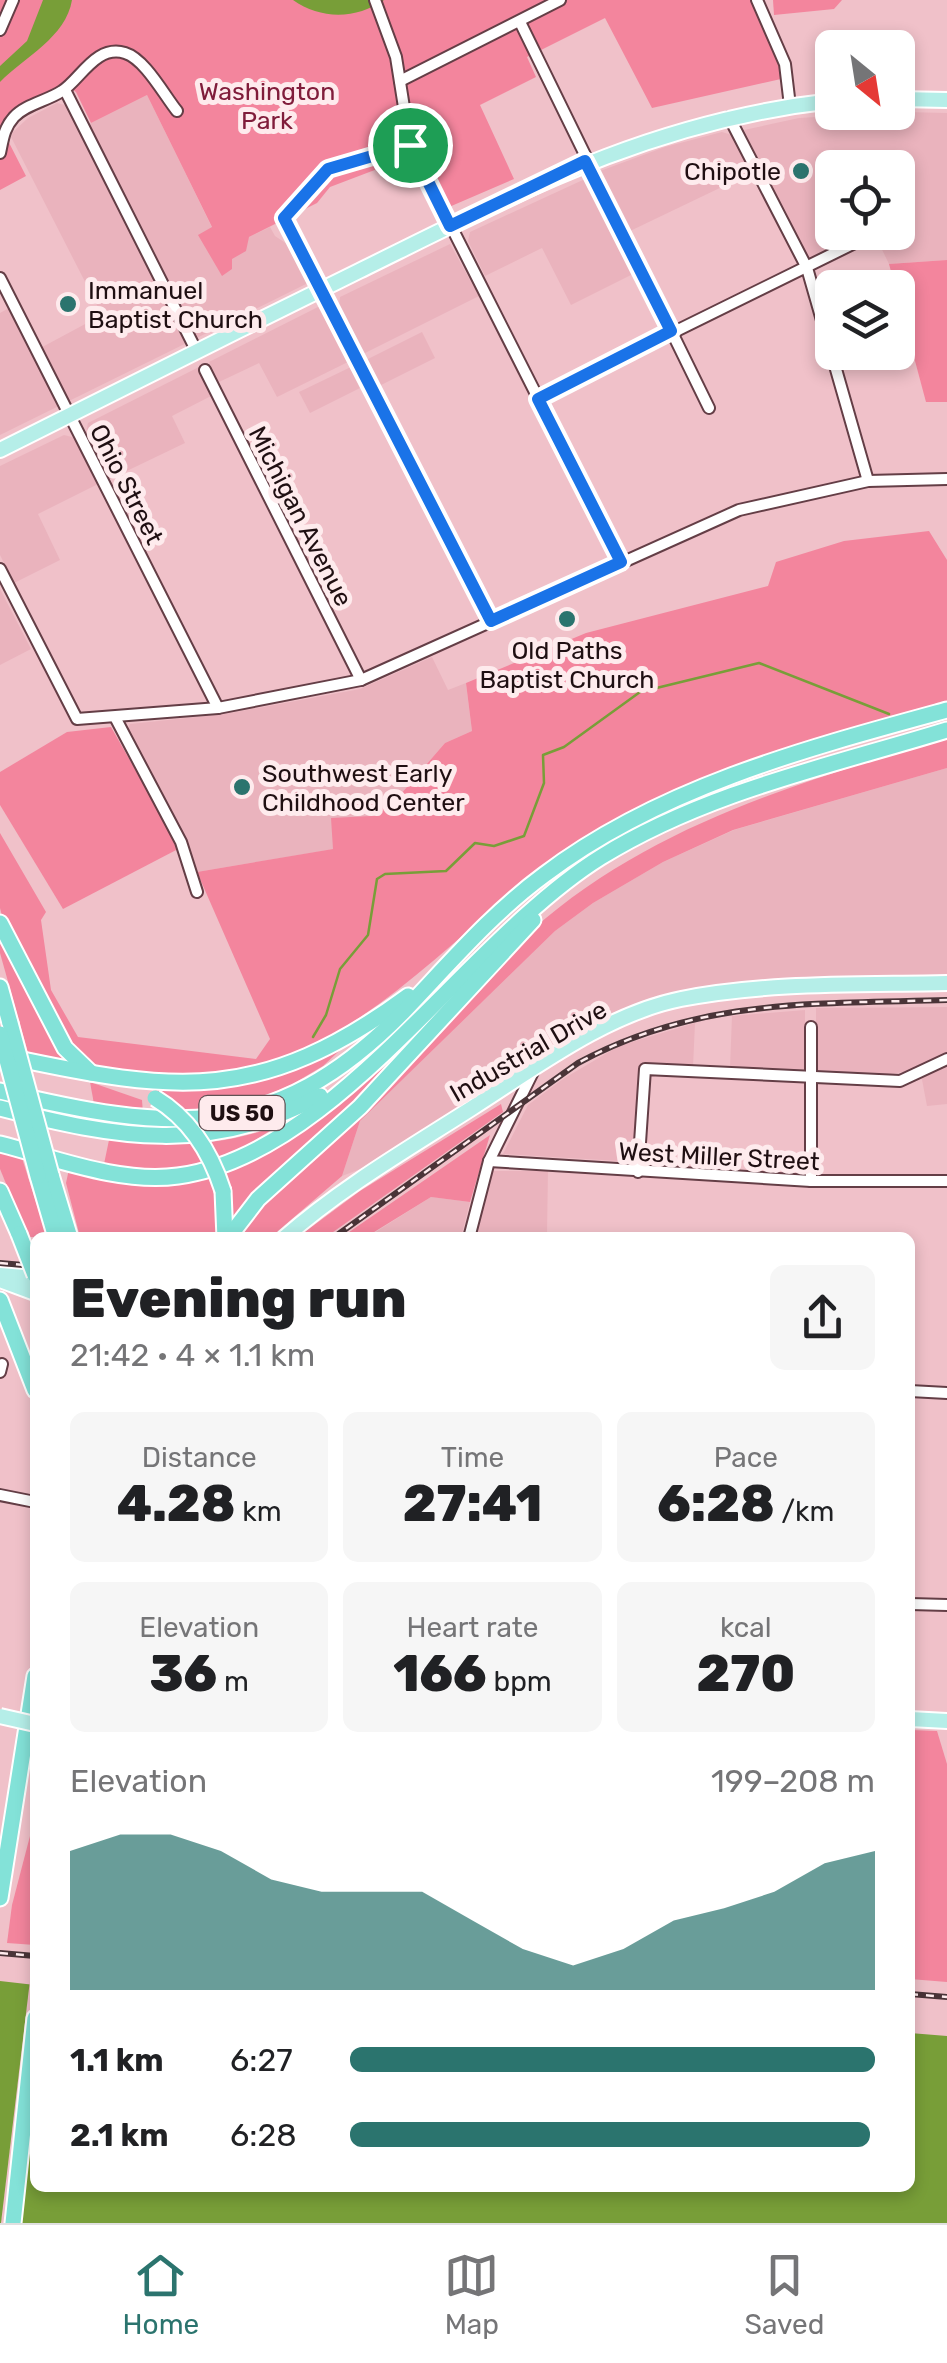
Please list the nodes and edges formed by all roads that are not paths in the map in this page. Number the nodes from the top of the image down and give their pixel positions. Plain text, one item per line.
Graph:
1 (12, 0) edge
2 (375, 0) edge
3 (560, 0) edge
4 (757, 0) edge
5 (520, 22) junction
6 (0, 30) edge
7 (400, 81) junction
8 (65, 90) junction
9 (915, 99) edge
10 (947, 100) edge
11 (815, 103) edge
12 (790, 106) junction
13 (176, 111) dead end
14 (729, 117) junction
15 (410, 145) junction
16 (0, 153) edge
17 (585, 161) junction
18 (450, 226) junction
19 (842, 250) edge
20 (807, 268) junction
21 (0, 278) edge
22 (324, 289) junction
23 (671, 331) junction
24 (197, 352) junction
25 (205, 370) dead end
26 (538, 399) junction
27 (708, 408) dead end
28 (70, 414) junction
29 (0, 450) edge
30 (947, 479) edge
31 (868, 481) junction
32 (621, 562) junction
33 (0, 570) edge
34 (491, 621) junction
35 (361, 680) junction
36 (218, 708) junction
37 (947, 710) edge
38 (116, 719) junction
39 (947, 730) edge
40 (583, 870) junction
41 (197, 892) dead end
42 (0, 922) edge
43 (439, 974) junction
44 (947, 983) edge
45 (0, 987) edge
46 (811, 1027) dead end
47 (5, 1028) edge
48 (0, 1055) edge
49 (947, 1059) edge
50 (534, 1069) junction
51 (94, 1075) junction
52 (810, 1076) junction
53 (114, 1079) junction
54 (352, 1080) junction
55 (0, 1090) edge
56 (0, 1108) edge
57 (0, 1144) edge
58 (489, 1161) junction
59 (638, 1172) junction
60 (44, 1176) junction
61 (811, 1181) junction
62 (947, 1181) edge
63 (0, 1191) edge
64 (55, 1232) edge
65 (67, 1232) edge
66 (226, 1232) edge
67 (231, 1232) edge
68 (291, 1232) edge
69 (471, 1232) edge
70 (30, 1263) edge
71 (30, 1276) edge
72 (0, 1278) edge
73 (30, 1291) edge
74 (0, 1300) edge
75 (30, 1377) edge
76 (915, 1391) edge
77 (947, 1393) edge
78 (0, 1495) edge
79 (30, 1501) edge
80 (915, 1604) edge
81 (947, 1605) edge
82 (30, 1705) edge
83 (0, 1716) edge
84 (915, 1720) edge
85 (947, 1721) edge
86 (30, 1723) edge
87 (2, 1867) edge
88 (0, 1898) edge
89 (30, 2065) edge
90 (13, 2223) edge

1 - 6 street
2 - 7 street
3 - 5 street
4 - 12 street
5 - 7 street
5 - 17 street
7 - 15 street
8 - 13 street
8 - 16 street
8 - 24 street
9 - 10 main road
11 - 12 main road
12 - 14 main road
14 - 17 main road
14 - 20 street
15 - 18 street
15 - 22 street
17 - 18 main road
17 - 23 street
18 - 22 main road
18 - 26 street
19 - 20 street
20 - 23 street
20 - 31 street
21 - 28 street, Ohio Street
22 - 24 main road
22 - 34 street
23 - 26 street
23 - 27 street
24 - 28 main road
25 - 35 street, Michigan Avenue
26 - 32 street
28 - 29 main road
28 - 36 street, Ohio Street
30 - 31 street
31 - 32 street
32 - 34 street
33 - 38 street
34 - 35 street
35 - 36 street
36 - 38 street
37 - 43 highway, US 50
38 - 41 street
39 - 40 highway, US 50
40 - 54 highway, US 50
40 - 67 highway
42 - 51 highway
43 - 53 highway
43 - 55 highway, US 50
44 - 50 main road, Industrial Drive
45 - 47 highway
46 - 52 street
47 - 60 highway, bridge
48 - 51 highway
49 - 52 street
50 - 58 street
50 - 68 main road, Industrial Drive
51 - 53 highway
52 - 59 street
52 - 61 street
53 - 66 highway, bridge
54 - 56 highway, US 50
54 - 57 highway
58 - 59 street, West Miller Street
58 - 69 street
59 - 61 street, West Miller Street
60 - 64 highway
60 - 65 highway
61 - 62 street, West Miller Street
63 - 70 highway, bridge
71 - 72 main road
72 - 73 main road
74 - 75 highway
76 - 77 street
78 - 79 street
80 - 81 street
82 - 87 highway
83 - 86 main road, bridge
84 - 85 main road
87 - 88 highway
89 - 90 highway

